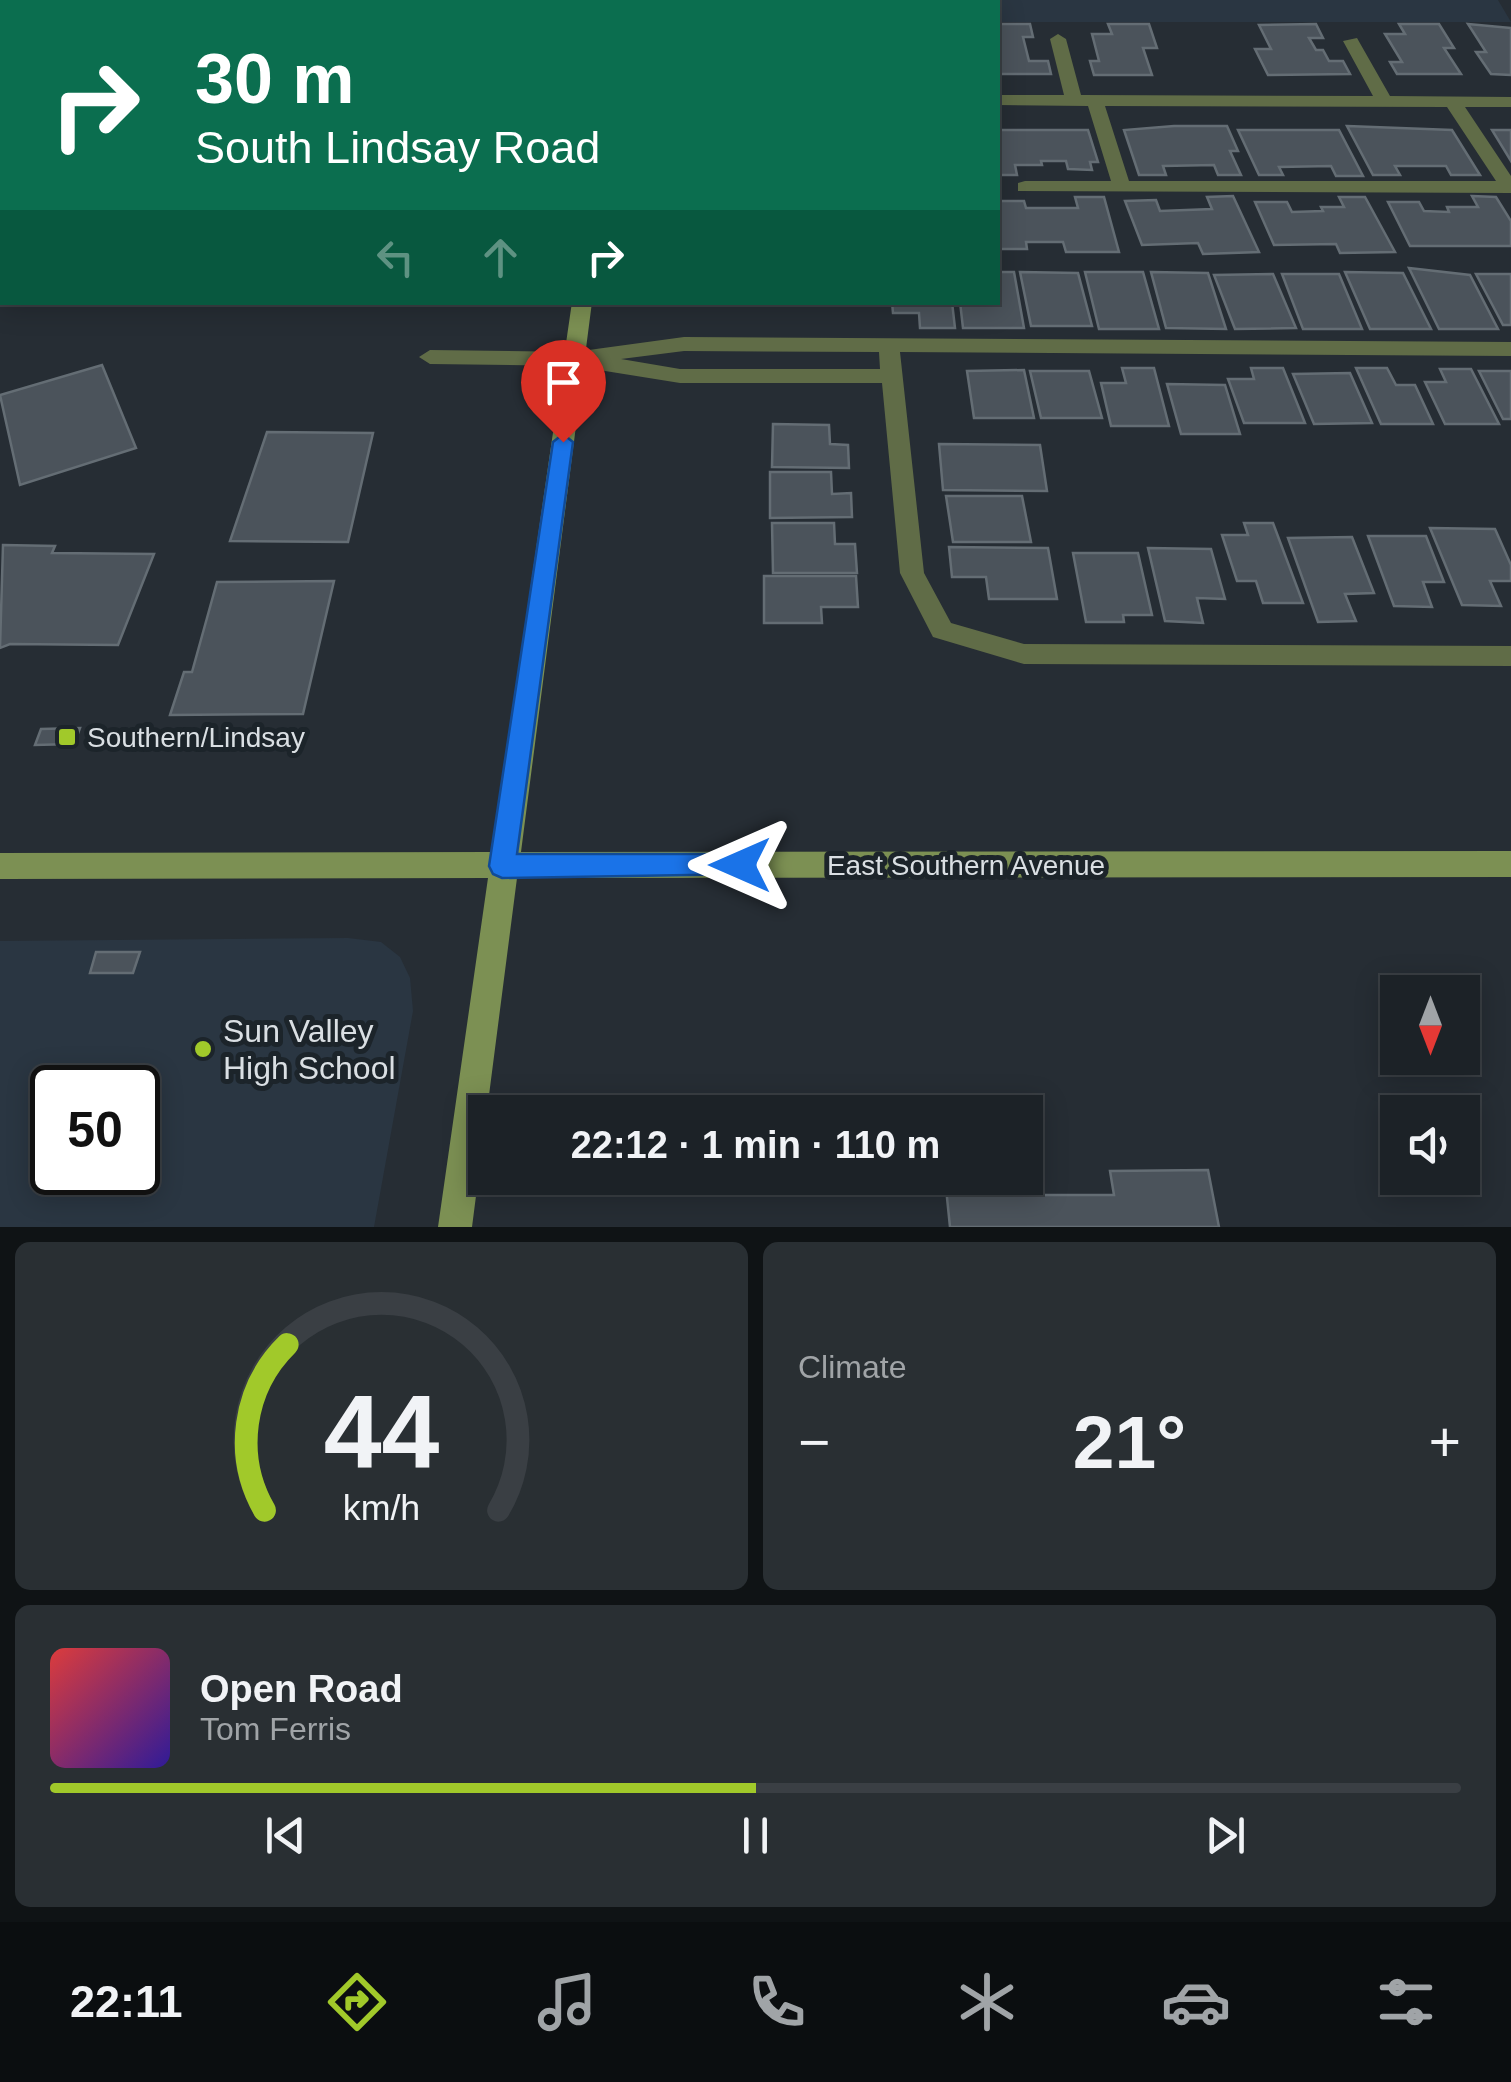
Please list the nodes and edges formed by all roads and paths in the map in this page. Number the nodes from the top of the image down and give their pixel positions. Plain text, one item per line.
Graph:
1 (1058, 39) dead end
2 (1350, 41) dead end
3 (1000, 100) edge
4 (1074, 100) junction
5 (1095, 100) junction
6 (1384, 101) junction
7 (1452, 101) junction
8 (1511, 102) edge
9 (1025, 187) dead end
10 (1122, 187) junction
11 (1510, 187) edge
12 (582, 305) edge
13 (890, 348) junction
14 (1511, 349) edge
15 (430, 357) dead end
16 (574, 359) junction
17 (892, 376) junction
18 (1511, 656) edge
19 (1511, 864) edge
20 (0, 866) edge
21 (502, 866) junction
22 (455, 1227) edge

1 - 4 street
2 - 6 street
3 - 4 street
4 - 5 street
5 - 6 street
5 - 10 street
6 - 7 street
7 - 8 street
7 - 11 street
9 - 10 street
10 - 11 street
12 - 16 main road
13 - 14 street
13 - 16 street
13 - 17 street
15 - 16 street
16 - 17 street
16 - 21 main road
17 - 18 street
19 - 21 main road, East Southern Avenue
20 - 21 main road, East Southern Avenue
21 - 22 main road

